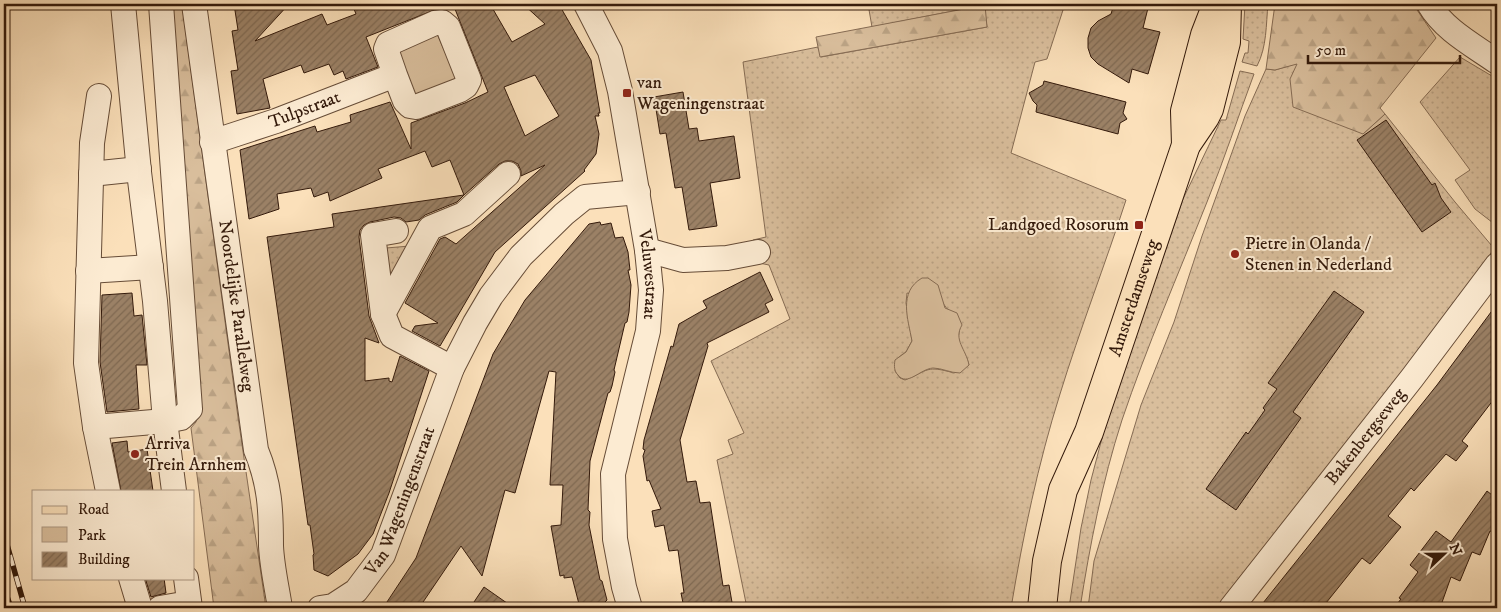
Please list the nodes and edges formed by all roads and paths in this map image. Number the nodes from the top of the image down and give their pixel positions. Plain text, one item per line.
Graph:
1 (123, 4) edge
2 (161, 4) edge
3 (194, 4) edge
4 (586, 4) edge
5 (1217, 4) edge
6 (1227, 4) edge
7 (1429, 4) edge
8 (1497, 62) edge
9 (395, 75) dead end
10 (99, 96) dead end
11 (212, 142) junction
12 (1186, 145) junction
13 (139, 169) junction
14 (91, 174) junction
15 (508, 174) dead end
16 (638, 192) junction
17 (396, 231) dead end
18 (647, 250) junction
19 (758, 252) dead end
20 (1497, 265) edge
21 (151, 267) junction
22 (88, 272) junction
23 (384, 314) junction
24 (452, 368) junction
25 (165, 421) junction
26 (95, 427) junction
27 (1082, 450) junction
28 (108, 490) edge
29 (174, 490) edge
30 (132, 580) edge
31 (186, 580) edge
32 (190, 606) edge
33 (140, 608) edge
34 (160, 608) edge
35 (280, 608) edge
36 (320, 608) edge
37 (630, 608) edge
38 (1042, 608) edge
39 (1061, 608) edge
40 (1231, 608) edge

1 - 13 street
2 - 25 street
3 - 11 street, Noordelijke Parallelweg
4 - 16 street, Veluwestraat
5 - 12 main road, Amsterdamseweg
6 - 12 main road, Amsterdamseweg
7 - 8 street
9 - 11 street, Tulpstraat
10 - 14 street
11 - 35 street, Noordelijke Parallelweg
12 - 27 main road, Amsterdamseweg
13 - 14 street
13 - 21 street
14 - 22 street
15 - 23 street
16 - 18 street, Veluwestraat
16 - 24 street, Van Wageningenstraat
17 - 23 street
18 - 19 street
18 - 37 street, Veluwestraat
20 - 40 street, Bakenbergseweg
21 - 22 street
21 - 25 street
22 - 26 street
23 - 24 street
24 - 36 street, Van Wageningenstraat
25 - 26 street
25 - 29 street
26 - 28 street
27 - 38 main road, Amsterdamseweg
27 - 39 main road, Amsterdamseweg
30 - 33 street
31 - 32 street
32 - 34 street

